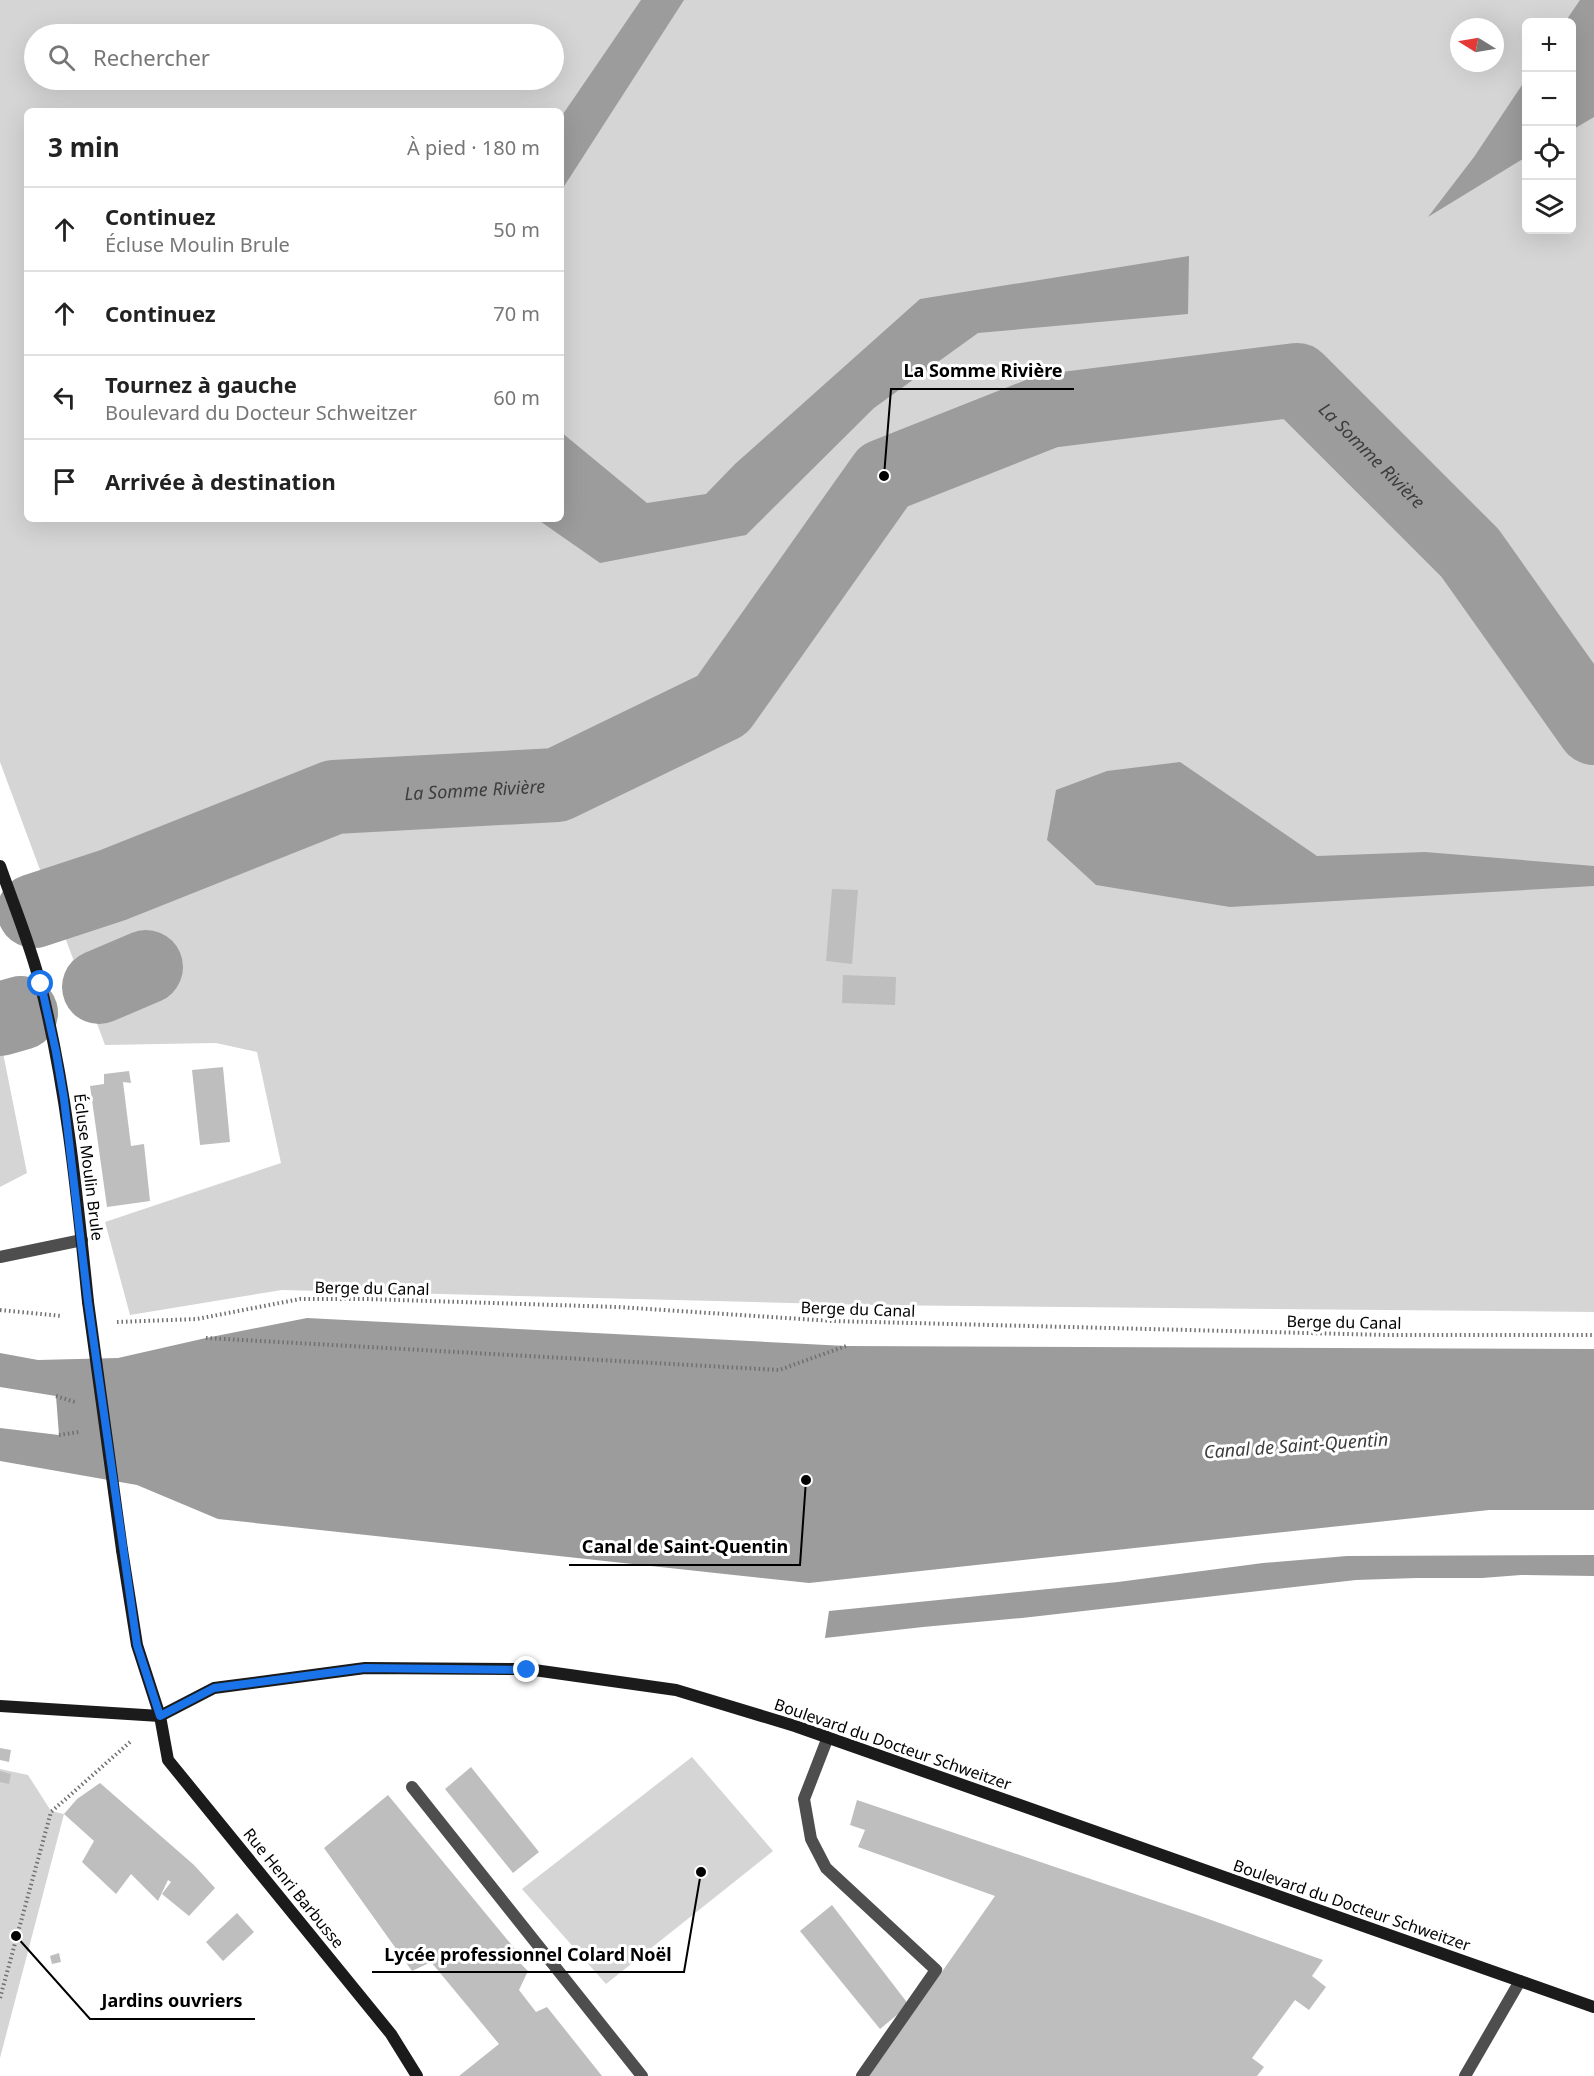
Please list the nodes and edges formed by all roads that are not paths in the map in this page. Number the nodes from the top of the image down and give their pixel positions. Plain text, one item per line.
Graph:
1 (0, 866) edge
2 (82, 1240) junction
3 (0, 1257) edge
4 (122, 1550) joint
5 (0, 1706) edge
6 (160, 1716) junction
7 (828, 1737) junction
8 (412, 1788) dead end
9 (1520, 1981) junction
10 (1594, 2007) edge
11 (417, 2076) edge
12 (642, 2076) edge
13 (862, 2076) edge
14 (1465, 2076) edge

1 - 2 street, Écluse Moulin Brule
2 - 3 lane
2 - 4 street, Écluse Moulin Brule, bridge
4 - 6 street, Rue Henri Barbusse
5 - 6 street
6 - 7 street, Boulevard du Docteur Schweitzer
6 - 11 street, Rue Henri Barbusse
7 - 9 street, Boulevard du Docteur Schweitzer
7 - 13 lane
8 - 12 lane
9 - 10 street, Boulevard du Docteur Schweitzer
9 - 14 lane

